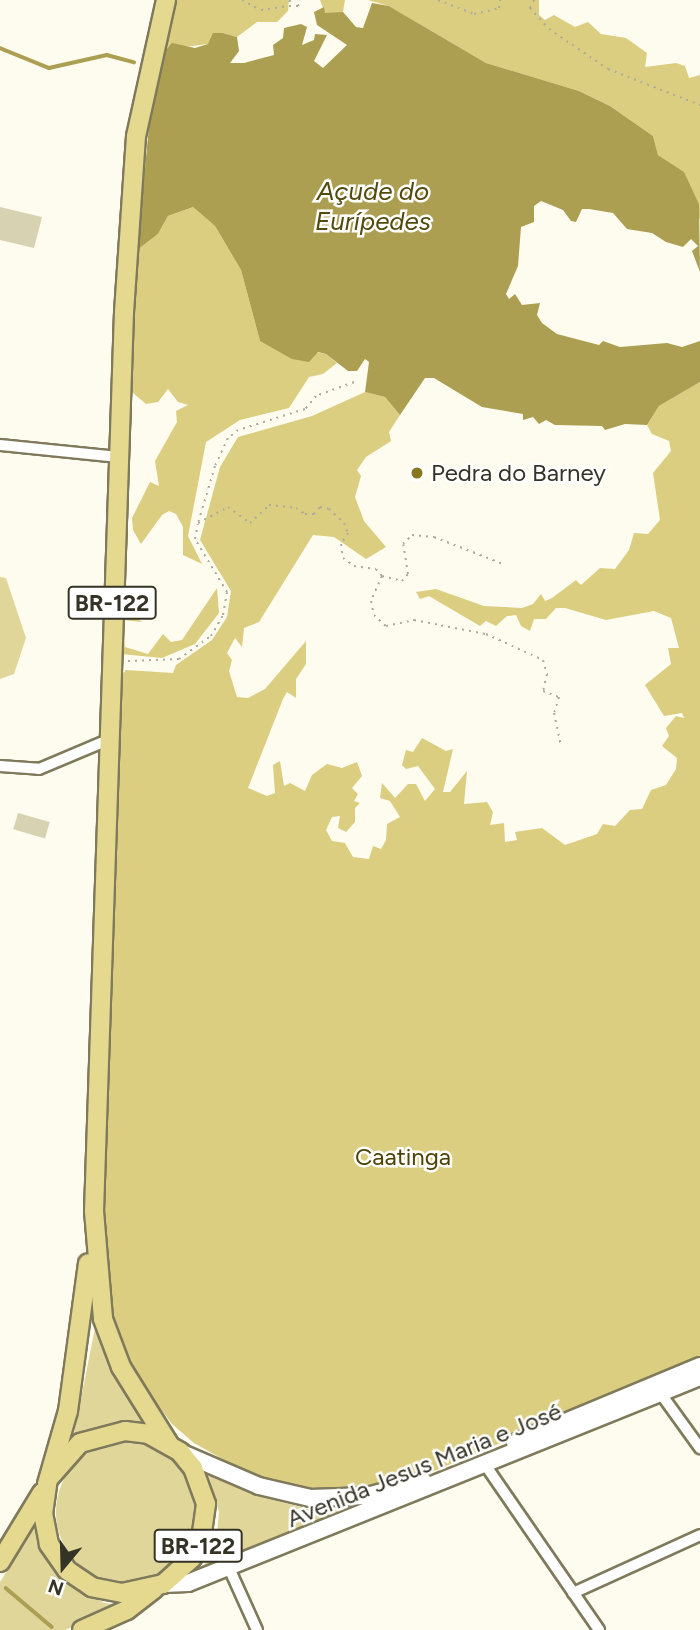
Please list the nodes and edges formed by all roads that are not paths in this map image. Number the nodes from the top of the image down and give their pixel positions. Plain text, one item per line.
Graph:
1 (166, 0) edge
2 (0, 445) edge
3 (118, 457) junction
4 (108, 740) junction
5 (0, 766) edge
6 (94, 1210) junction
7 (700, 1366) edge
8 (700, 1377) edge
9 (664, 1389) junction
10 (174, 1448) junction
11 (700, 1448) edge
12 (486, 1466) junction
13 (49, 1481) junction
14 (700, 1535) edge
15 (0, 1562) edge
16 (229, 1567) junction
17 (159, 1586) junction
18 (573, 1593) junction
19 (82, 1630) edge
20 (257, 1630) edge
21 (599, 1630) edge

1 - 3 main road, BR-122
2 - 3 street
3 - 4 main road, BR-122
4 - 5 street
4 - 6 main road, BR-122
6 - 10 main road, BR-122
6 - 13 main road, BR-122
7 - 9 main road, Avenida Jesus Maria e José
8 - 9 main road, Avenida Jesus Maria e José
9 - 10 main road, Avenida Jesus Maria e José
9 - 11 street
9 - 12 main road, Avenida Jesus Maria e José
10 - 13 main road, BR-122
10 - 17 main road, BR-122
12 - 16 main road, Avenida Jesus Maria e José
12 - 18 street
13 - 15 main road, BR-122
13 - 17 main road, BR-122
14 - 18 street
16 - 17 main road, Avenida Jesus Maria e José
16 - 20 street
17 - 19 main road, BR-122
18 - 21 street

